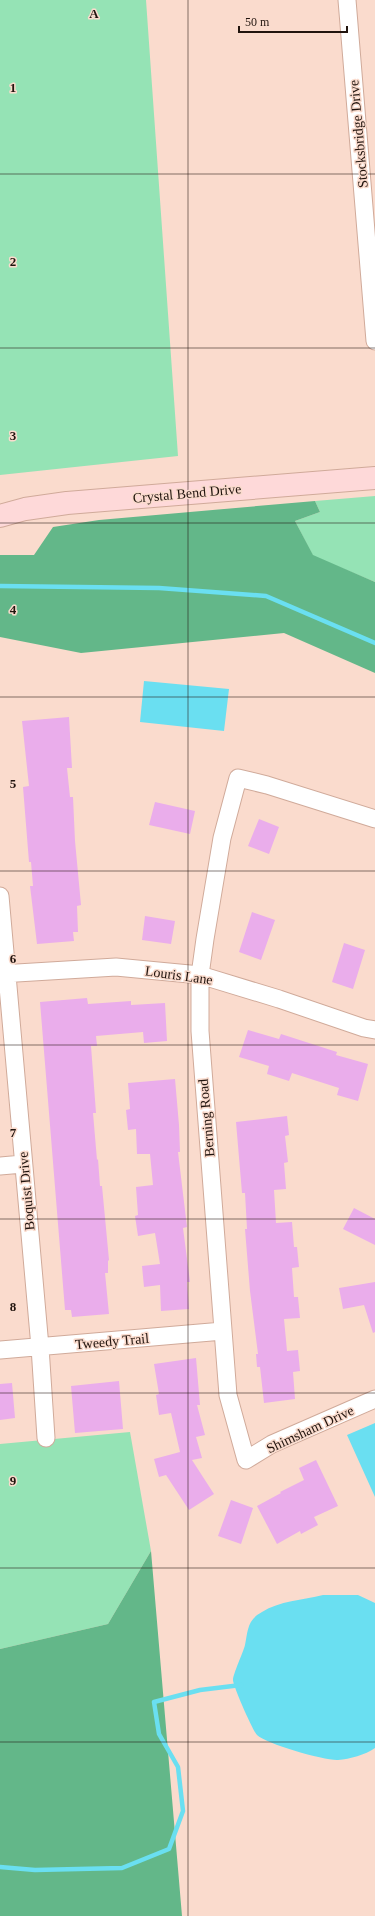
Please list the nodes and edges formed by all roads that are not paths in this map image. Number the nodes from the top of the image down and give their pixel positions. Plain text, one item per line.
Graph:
1 (347, 0) edge
2 (375, 341) edge
3 (375, 478) edge
4 (0, 516) edge
5 (375, 819) edge
6 (0, 896) edge
7 (4, 974) edge
8 (200, 975) junction
9 (375, 1030) edge
10 (23, 1164) junction
11 (0, 1166) edge
12 (223, 1331) junction
13 (40, 1347) junction
14 (0, 1350) edge
15 (375, 1399) edge
16 (46, 1438) dead end
17 (246, 1460) joint

1 - 2 street, Stocksbridge Drive
3 - 4 street, Crystal Bend Drive
5 - 8 street, Berning Road
6 - 7 street, Boquist Drive
7 - 8 street, Louris Lane
7 - 10 street, Boquist Drive
8 - 9 street, Louris Lane
8 - 12 street, Berning Road
10 - 11 street
10 - 13 street, Boquist Drive
12 - 13 street, Tweedy Trail
12 - 17 street, Berning Road
13 - 14 street, Tweedy Trail
13 - 16 street, Boquist Drive
15 - 17 street, Shimsham Drive

